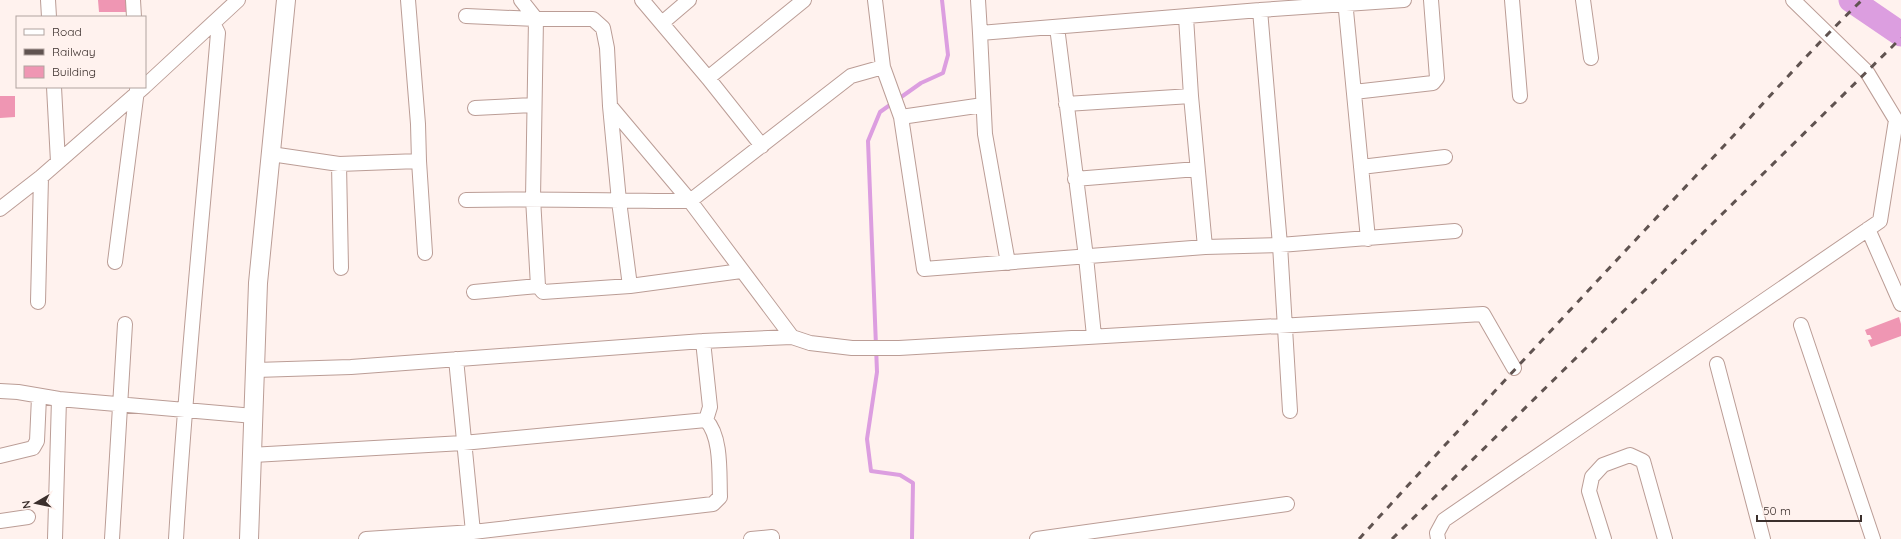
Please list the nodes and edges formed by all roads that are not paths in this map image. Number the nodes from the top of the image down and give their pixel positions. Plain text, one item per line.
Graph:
1 (48, 0) edge
2 (134, 0) edge
3 (238, 0) edge
4 (286, 0) edge
5 (408, 0) edge
6 (520, 0) edge
7 (642, 0) edge
8 (689, 0) edge
9 (804, 0) edge
10 (875, 0) edge
11 (978, 0) edge
12 (1404, 0) edge
13 (1431, 0) edge
14 (1512, 0) edge
15 (1583, 0) edge
16 (1794, 0) edge
17 (1345, 2) edge
18 (1260, 10) junction
19 (49, 16) edge
20 (134, 16) edge
21 (466, 16) dead end
22 (1186, 17) junction
23 (536, 19) junction
24 (214, 23) junction
25 (662, 23) junction
26 (1057, 27) junction
27 (980, 33) junction
28 (1591, 58) dead end
29 (883, 67) junction
30 (708, 78) junction
31 (146, 84) edge
32 (54, 88) edge
33 (141, 88) edge
34 (1354, 92) junction
35 (1191, 96) junction
36 (1520, 96) dead end
37 (1066, 104) junction
38 (533, 105) junction
39 (983, 105) junction
40 (610, 106) junction
41 (475, 108) dead end
42 (901, 117) junction
43 (762, 146) junction
44 (271, 154) junction
45 (1445, 157) dead end
46 (419, 161) junction
47 (58, 162) junction
48 (339, 164) junction
49 (1361, 167) junction
50 (1197, 169) junction
51 (41, 177) junction
52 (1076, 179) junction
53 (533, 198) junction
54 (466, 200) dead end
55 (619, 201) junction
56 (690, 201) junction
57 (0, 209) edge
58 (1868, 229) junction
59 (1454, 231) dead end
60 (1368, 239) junction
61 (1280, 246) junction
62 (1205, 247) junction
63 (425, 253) dead end
64 (1086, 257) junction
65 (115, 262) dead end
66 (1008, 262) junction
67 (341, 268) dead end
68 (741, 271) junction
69 (538, 286) junction
70 (630, 286) junction
71 (474, 292) dead end
72 (38, 302) dead end
73 (1901, 304) edge
74 (125, 324) dead end
75 (1285, 325) junction
76 (1800, 325) dead end
77 (1094, 336) junction
78 (792, 337) junction
79 (703, 341) junction
80 (456, 359) junction
81 (1717, 364) dead end
82 (1514, 368) dead end
83 (256, 370) junction
84 (0, 391) edge
85 (40, 397) junction
86 (58, 399) junction
87 (121, 404) junction
88 (183, 410) junction
89 (1290, 411) dead end
90 (254, 416) junction
91 (706, 420) junction
92 (463, 443) junction
93 (252, 455) junction
94 (0, 456) edge
95 (1287, 504) dead end
96 (28, 517) dead end
97 (0, 521) edge
98 (473, 532) junction
99 (55, 539) edge
100 (112, 539) edge
101 (176, 539) edge
102 (249, 539) edge
103 (366, 539) edge
104 (751, 539) edge
105 (772, 539) edge
106 (1037, 539) edge
107 (1438, 539) edge
108 (1604, 539) edge
109 (1665, 539) edge
110 (1763, 539) edge
111 (1873, 539) edge

1 - 19 street
2 - 20 street
3 - 24 street
4 - 44 main road
5 - 46 street
6 - 23 street
7 - 25 street
8 - 25 street
9 - 30 street
10 - 29 street
11 - 27 street
12 - 17 street
13 - 34 street
14 - 36 street
15 - 28 street
16 - 58 street
17 - 18 street
17 - 34 street
18 - 22 street
18 - 61 street
21 - 23 street
22 - 26 street
22 - 35 street
23 - 38 street
23 - 40 street
24 - 31 street
24 - 88 street
25 - 30 street
26 - 27 street
26 - 37 street
27 - 39 street
29 - 42 street
29 - 43 street
30 - 43 street
32 - 47 street
33 - 47 street
33 - 65 street
34 - 49 street
35 - 37 street
35 - 50 street
37 - 52 street
38 - 41 street
38 - 53 street
39 - 42 street
39 - 66 street
40 - 55 street
40 - 56 street
42 - 66 street
43 - 56 street
44 - 48 street
44 - 83 main road
45 - 49 street
46 - 48 street
46 - 63 street
47 - 51 street
48 - 67 street
49 - 60 street
50 - 52 street
50 - 62 street
51 - 57 street
51 - 72 street
52 - 64 street
53 - 54 street
53 - 55 street
53 - 69 street
55 - 56 street
55 - 70 street
56 - 68 street
58 - 73 street
58 - 107 street
59 - 60 street
60 - 61 street
61 - 62 street
61 - 75 street
62 - 64 street
64 - 66 street
64 - 77 street
68 - 70 street
68 - 78 street
69 - 70 street
69 - 71 street
74 - 87 street
75 - 77 street
75 - 82 street
75 - 89 street
76 - 111 street
77 - 78 street
78 - 79 street
79 - 80 street
79 - 91 street
80 - 83 street
80 - 92 street
81 - 110 street
83 - 90 main road
84 - 85 street
85 - 86 street
85 - 94 street
86 - 87 street
86 - 99 street
87 - 88 street
87 - 100 street
88 - 90 street
88 - 101 street
90 - 93 main road
91 - 92 street
91 - 98 street
92 - 93 street
92 - 98 street
93 - 102 main road
95 - 106 street
96 - 97 street
98 - 103 street
104 - 105 street
108 - 109 street

